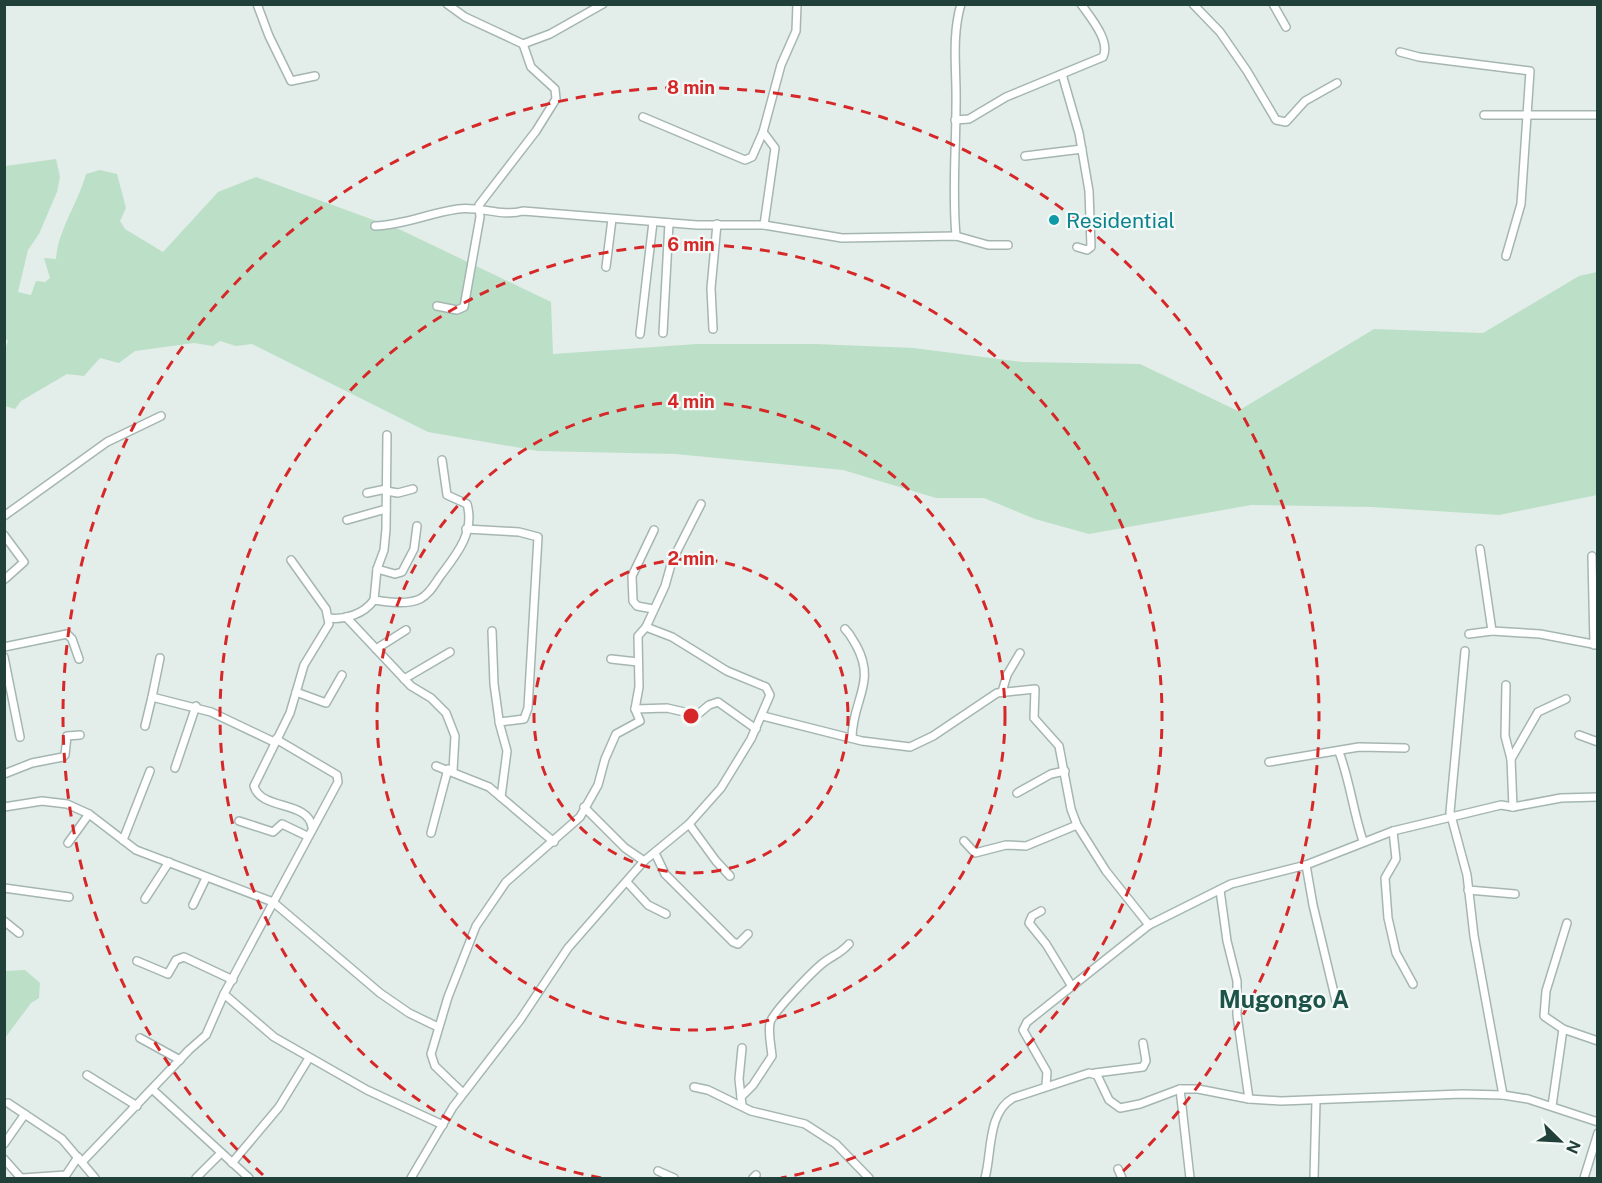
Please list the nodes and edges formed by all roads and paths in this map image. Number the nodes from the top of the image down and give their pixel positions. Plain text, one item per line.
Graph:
1 (257, 4) edge
2 (447, 4) edge
3 (603, 4) edge
4 (797, 4) edge
5 (961, 4) edge
6 (1081, 4) edge
7 (1193, 4) edge
8 (1273, 4) edge
9 (1286, 27) dead end
10 (524, 44) junction
11 (1400, 52) dead end
12 (1062, 74) junction
13 (315, 76) dead end
14 (1337, 83) dead end
15 (1484, 115) dead end
16 (1528, 115) junction
17 (1598, 115) edge
18 (643, 117) dead end
19 (955, 120) junction
20 (763, 132) junction
21 (1082, 149) junction
22 (1024, 156) dead end
23 (479, 209) junction
24 (612, 219) junction
25 (653, 222) junction
26 (669, 223) junction
27 (717, 225) junction
28 (764, 225) junction
29 (375, 226) dead end
30 (956, 236) junction
31 (1008, 246) dead end
32 (1077, 247) dead end
33 (1506, 255) dead end
34 (606, 267) dead end
35 (436, 306) dead end
36 (713, 329) dead end
37 (663, 333) dead end
38 (640, 334) dead end
39 (161, 416) dead end
40 (387, 435) dead end
41 (442, 460) dead end
42 (413, 489) dead end
43 (386, 490) junction
44 (367, 493) dead end
45 (701, 504) dead end
46 (386, 509) junction
47 (4, 516) edge
48 (347, 520) dead end
49 (417, 526) dead end
50 (466, 529) junction
51 (654, 530) dead end
52 (4, 535) edge
53 (1480, 549) dead end
54 (1593, 556) dead end
55 (291, 560) dead end
56 (377, 569) junction
57 (5, 579) edge
58 (374, 600) junction
59 (653, 609) junction
60 (346, 617) junction
61 (329, 618) junction
62 (646, 627) junction
63 (846, 629) dead end
64 (406, 630) dead end
65 (492, 631) dead end
66 (1492, 631) junction
67 (1469, 634) dead end
68 (1596, 645) edge
69 (4, 647) edge
70 (376, 649) junction
71 (1465, 651) dead end
72 (450, 652) dead end
73 (1020, 653) dead end
74 (4, 657) edge
75 (160, 658) dead end
76 (79, 659) dead end
77 (611, 659) dead end
78 (638, 662) junction
79 (342, 675) dead end
80 (404, 679) junction
81 (1506, 685) dead end
82 (296, 692) junction
83 (1002, 692) junction
84 (152, 697) junction
85 (1566, 699) dead end
86 (196, 706) junction
87 (635, 709) junction
88 (763, 716) junction
89 (499, 720) junction
90 (146, 726) dead end
91 (756, 729) junction
92 (80, 735) dead end
93 (1580, 735) dead end
94 (20, 737) dead end
95 (852, 738) junction
96 (275, 740) junction
97 (1598, 742) edge
98 (1405, 748) dead end
99 (1339, 752) junction
100 (1511, 759) junction
101 (1269, 762) dead end
102 (436, 766) dead end
103 (175, 768) dead end
104 (451, 770) junction
105 (150, 771) dead end
106 (1065, 771) junction
107 (5, 772) edge
108 (1017, 793) dead end
109 (501, 796) junction
110 (1598, 797) edge
111 (4, 807) edge
112 (584, 807) junction
113 (1513, 807) junction
114 (89, 814) junction
115 (1451, 817) junction
116 (239, 821) dead end
117 (689, 824) junction
118 (1077, 825) junction
119 (312, 827) junction
120 (1393, 831) junction
121 (431, 833) dead end
122 (307, 836) junction
123 (123, 840) junction
124 (1363, 841) junction
125 (554, 842) junction
126 (964, 842) dead end
127 (68, 843) dead end
128 (655, 853) junction
129 (644, 861) junction
130 (169, 862) junction
131 (1306, 865) junction
132 (730, 876) dead end
133 (206, 878) junction
134 (627, 882) junction
135 (4, 888) edge
136 (1220, 890) junction
137 (1468, 890) junction
138 (1515, 894) dead end
139 (69, 897) dead end
140 (146, 899) dead end
141 (273, 902) junction
142 (193, 905) dead end
143 (1041, 911) dead end
144 (666, 914) dead end
145 (4, 921) edge
146 (1567, 923) dead end
147 (1149, 925) junction
148 (20, 933) dead end
149 (748, 934) dead end
150 (849, 944) dead end
151 (136, 961) dead end
152 (233, 980) junction
153 (1413, 984) dead end
154 (1071, 985) junction
155 (224, 994) junction
156 (1336, 1002) dead end
157 (438, 1027) junction
158 (1563, 1029) junction
159 (140, 1038) dead end
160 (1598, 1041) edge
161 (1143, 1043) dead end
162 (742, 1048) dead end
163 (309, 1058) junction
164 (180, 1060) junction
165 (1095, 1074) junction
166 (87, 1075) dead end
167 (1046, 1085) junction
168 (694, 1087) dead end
169 (152, 1089) junction
170 (1180, 1089) junction
171 (463, 1093) junction
172 (1503, 1095) junction
173 (1249, 1099) junction
174 (742, 1101) junction
175 (1316, 1101) junction
176 (8, 1103) dead end
177 (137, 1106) junction
178 (1552, 1106) junction
179 (25, 1114) junction
180 (1598, 1122) edge
181 (443, 1125) junction
182 (1598, 1133) edge
183 (4, 1144) edge
184 (221, 1153) junction
185 (4, 1160) edge
186 (80, 1160) junction
187 (232, 1163) junction
188 (1118, 1169) dead end
189 (658, 1172) dead end
190 (22, 1179) edge
191 (95, 1179) edge
192 (196, 1179) edge
193 (249, 1179) edge
194 (411, 1179) edge
195 (674, 1179) edge
196 (869, 1179) edge
197 (985, 1179) edge
198 (1122, 1179) edge
199 (1190, 1179) edge
200 (1314, 1179) edge
201 (1584, 1179) edge

1 - 13 street
2 - 10 street
3 - 10 street
4 - 20 street
5 - 19 street
6 - 12 street
7 - 14 street
8 - 9 street
10 - 23 street
11 - 16 street
12 - 19 street
12 - 21 street
15 - 16 street
16 - 17 street
16 - 33 street
18 - 20 street
19 - 30 street
20 - 28 street
21 - 22 street
21 - 32 street
23 - 24 street
23 - 29 street
23 - 35 street
24 - 25 street
24 - 34 street
25 - 26 street
25 - 38 street
26 - 27 street
26 - 37 street
27 - 28 street
27 - 36 street
28 - 30 street
30 - 31 street
39 - 47 street
40 - 43 street
41 - 50 street
42 - 43 street
43 - 44 street
43 - 46 street
45 - 59 street
46 - 48 street
46 - 56 street
49 - 56 street
50 - 58 street
50 - 89 street
51 - 59 street
52 - 57 street
53 - 66 street
54 - 68 street
55 - 61 street
56 - 58 street
58 - 60 street
59 - 62 street
60 - 61 street
60 - 70 street
61 - 82 street
62 - 78 street
62 - 88 street
63 - 95 street
64 - 70 street
65 - 89 street
66 - 67 street
66 - 68 street
69 - 76 street
70 - 80 street
71 - 115 street
72 - 80 street
73 - 83 street
74 - 94 street
75 - 84 street
77 - 78 street
78 - 87 street
79 - 82 street
80 - 104 street
81 - 100 street
82 - 96 street
83 - 95 street
83 - 106 street
84 - 86 street
84 - 90 street
85 - 100 street
86 - 96 street
86 - 103 street
87 - 91 street
87 - 112 street
88 - 91 street
88 - 95 street
89 - 109 street
91 - 117 street
92 - 107 street
93 - 97 street
96 - 119 street
96 - 119 street
98 - 99 street
99 - 101 street
99 - 124 street
100 - 113 street
102 - 104 street
104 - 109 street
104 - 121 street
105 - 123 street
106 - 108 street
106 - 118 street
109 - 125 street
110 - 113 street
111 - 114 street
112 - 125 street
112 - 129 street
113 - 115 street
114 - 123 street
114 - 127 street
115 - 120 street
115 - 137 street
116 - 122 street
117 - 128 street
117 - 132 street
118 - 126 street
118 - 147 street
119 - 122 street
120 - 124 street
120 - 153 street
122 - 141 street
123 - 130 street
124 - 131 street
125 - 157 street
128 - 129 street
128 - 149 street
129 - 134 street
130 - 133 street
130 - 140 street
131 - 136 street
131 - 156 street
133 - 141 street
133 - 142 street
134 - 144 street
134 - 171 street
135 - 139 street
136 - 147 street
136 - 173 street
137 - 138 street
137 - 172 street
141 - 152 street
141 - 157 street
143 - 154 street
145 - 148 street
146 - 158 street
147 - 154 street
150 - 174 street
151 - 152 street
152 - 155 street
154 - 167 street
155 - 163 street
155 - 164 street
157 - 171 street
158 - 160 street
158 - 178 street
159 - 164 street
161 - 165 street
162 - 174 street
163 - 181 street
163 - 187 street
164 - 169 street
165 - 167 street
165 - 170 street
166 - 177 street
167 - 197 street
168 - 174 street
169 - 177 street
169 - 184 street
170 - 173 street
170 - 199 street
171 - 181 street
172 - 175 street
172 - 178 street
173 - 175 street
174 - 196 street
175 - 200 street
176 - 179 street
177 - 186 street
178 - 180 street
179 - 183 street
179 - 186 street
181 - 194 street
182 - 201 street
184 - 187 street
184 - 192 street
185 - 190 street
186 - 190 street
186 - 191 street
187 - 193 street
188 - 198 street
189 - 195 street

